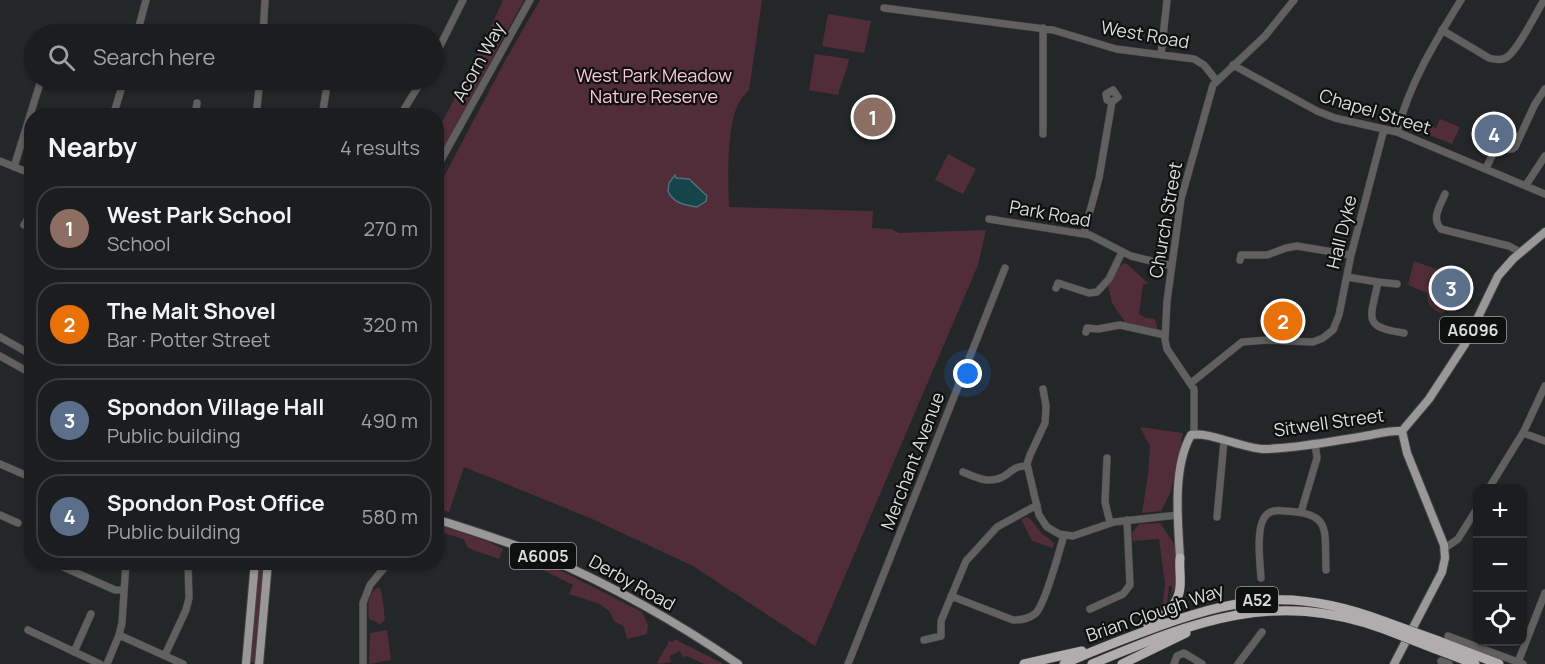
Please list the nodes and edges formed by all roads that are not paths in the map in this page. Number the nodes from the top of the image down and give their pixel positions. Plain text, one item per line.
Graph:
1 (146, 0) edge
2 (265, 0) edge
3 (463, 0) edge
4 (530, 0) edge
5 (1167, 0) edge
6 (1294, 0) edge
7 (1461, 0) edge
8 (1544, 0) edge
9 (884, 8) dead end
10 (141, 24) edge
11 (263, 24) edge
12 (1043, 28) junction
13 (1442, 30) junction
14 (444, 38) edge
15 (1161, 55) junction
16 (1233, 65) junction
17 (1216, 80) junction
18 (1545, 89) edge
19 (38, 90) edge
20 (121, 90) edge
21 (259, 90) edge
22 (416, 90) edge
23 (326, 92) dead end
24 (1112, 102) dead end
25 (197, 103) dead end
26 (32, 108) edge
27 (115, 108) edge
28 (196, 108) edge
29 (257, 108) edge
30 (323, 108) edge
31 (405, 108) edge
32 (1033, 123) dead end
33 (1043, 123) junction
34 (1384, 129) junction
35 (1397, 132) junction
36 (1043, 134) dead end
37 (24, 135) edge
38 (444, 155) edge
39 (1545, 156) edge
40 (0, 161) edge
41 (14, 167) junction
42 (1486, 168) junction
43 (24, 171) edge
44 (1526, 185) junction
45 (1445, 194) dead end
46 (1545, 194) edge
47 (989, 219) dead end
48 (1545, 232) edge
49 (1084, 233) junction
50 (1122, 252) junction
51 (1520, 252) junction
52 (1272, 254) junction
53 (1352, 255) junction
54 (1240, 261) dead end
55 (1274, 262) dead end
56 (1172, 266) junction
57 (1005, 268) dead end
58 (1347, 277) junction
59 (1378, 282) junction
60 (1397, 284) dead end
61 (1056, 288) dead end
62 (1086, 332) dead end
63 (1404, 333) dead end
64 (1165, 335) junction
65 (0, 337) edge
66 (24, 349) edge
67 (0, 356) edge
68 (24, 370) edge
69 (1191, 383) junction
70 (1545, 386) edge
71 (1043, 389) dead end
72 (1401, 431) junction
73 (1523, 433) junction
74 (1194, 434) junction
75 (1224, 441) junction
76 (1545, 441) edge
77 (1315, 443) junction
78 (1109, 461) dead end
79 (0, 464) edge
80 (1027, 466) junction
81 (963, 472) dead end
82 (24, 474) edge
83 (982, 479) junction
84 (1492, 484) edge
85 (979, 488) dead end
86 (1037, 505) junction
87 (1301, 512) junction
88 (0, 515) edge
89 (1178, 515) junction
90 (1473, 515) edge
91 (1217, 517) dead end
92 (1127, 520) junction
93 (444, 522) edge
94 (18, 523) dead end
95 (1110, 523) junction
96 (1064, 535) junction
97 (1445, 548) junction
98 (1180, 558) joint
99 (1324, 566) dead end
100 (70, 570) edge
101 (125, 570) edge
102 (188, 570) edge
103 (254, 570) edge
104 (267, 570) edge
105 (382, 570) edge
106 (1263, 574) dead end
107 (123, 590) junction
108 (1545, 593) edge
109 (951, 596) junction
110 (1094, 605) dead end
111 (91, 614) dead end
112 (1198, 625) junction
113 (1385, 626) junction
114 (28, 630) dead end
115 (1262, 632) dead end
116 (119, 635) junction
117 (1131, 636) junction
118 (1448, 636) dead end
119 (924, 640) dead end
120 (1434, 644) junction
121 (1102, 648) junction
122 (74, 652) junction
123 (165, 655) junction
124 (1441, 661) dead end
125 (1520, 663) edge
126 (99, 664) edge
127 (107, 664) edge
128 (183, 664) edge
129 (246, 664) edge
130 (259, 664) edge
131 (363, 664) edge
132 (738, 664) edge
133 (848, 664) edge
134 (1024, 664) edge
135 (1064, 664) edge
136 (1092, 664) edge
137 (1122, 664) edge
138 (1174, 664) edge
139 (1202, 664) edge
140 (1238, 664) edge
141 (1394, 664) edge
142 (1449, 664) edge
143 (1475, 664) edge
144 (1499, 664) edge

1 - 10 street
2 - 11 street
3 - 14 street
4 - 38 street, Acorn Way
5 - 15 street
6 - 16 street, Church Street
7 - 13 street
8 - 13 street
9 - 12 street, West Road
12 - 15 street, West Road
12 - 33 street
13 - 35 street
15 - 17 street, West Road
16 - 17 street, Church Street
16 - 34 street, Chapel Street
17 - 56 street, Church Street
18 - 42 street
19 - 26 street
20 - 27 street
21 - 29 street
22 - 31 street
23 - 30 street
24 - 49 street
25 - 28 street
32 - 33 street
33 - 36 street
34 - 35 street, Chapel Street
34 - 53 street, Hall Dyke
35 - 42 street, Chapel Street
37 - 41 street
39 - 44 street
40 - 41 street
41 - 43 street
42 - 44 street, Chapel Street
44 - 46 street, Chapel Street
45 - 51 street
47 - 49 street, Park Road
48 - 51 main road, Sitwell Street / A6096
49 - 50 street, Park Road
50 - 56 street, Park Road
50 - 61 street
51 - 72 main road, Sitwell Street / A6096
52 - 53 street
52 - 54 street
52 - 55 street
53 - 58 street, Hall Dyke
56 - 64 street, Church Street
57 - 133 street, Merchant Avenue
58 - 59 street
58 - 69 street, Hall Dyke
59 - 60 street
59 - 63 street
62 - 64 street
64 - 69 street, Church Street
65 - 66 street
67 - 68 street
69 - 74 street
70 - 73 street
71 - 80 street
72 - 77 main road, Sitwell Street
72 - 97 main road
73 - 76 street
73 - 84 street
74 - 75 main road, Sitwell Street
74 - 89 main road
75 - 77 main road, Sitwell Street
75 - 91 street
77 - 87 street
78 - 95 street
79 - 82 street
80 - 83 street
80 - 86 street
81 - 83 street
83 - 85 street
86 - 96 street
86 - 109 street
87 - 99 street
87 - 106 street
88 - 94 street
89 - 92 street
89 - 98 main road
90 - 97 street
92 - 95 street
92 - 110 street
93 - 132 main road, Derby Road / A6005
95 - 96 street
96 - 109 street
97 - 141 main road
98 - 117 highway
100 - 107 street
101 - 107 street
102 - 123 street
103 - 129 main road
104 - 130 main road
105 - 131 street
107 - 116 street
108 - 125 street
109 - 119 street
111 - 122 street
112 - 113 highway, Brian Clough Way / A52
112 - 136 highway, Brian Clough Way / A52
112 - 137 highway
113 - 117 highway, Brian Clough Way / A52
113 - 120 highway, Brian Clough Way / A52, bridge
114 - 122 street
115 - 140 street
116 - 123 street
116 - 127 street
117 - 121 highway, Brian Clough Way / A52
118 - 125 street
120 - 143 highway, Brian Clough Way / A52
120 - 144 highway, Brian Clough Way / A52
121 - 134 highway
121 - 135 highway, Brian Clough Way / A52
122 - 126 street
123 - 128 street
124 - 142 street
138 - 139 street

